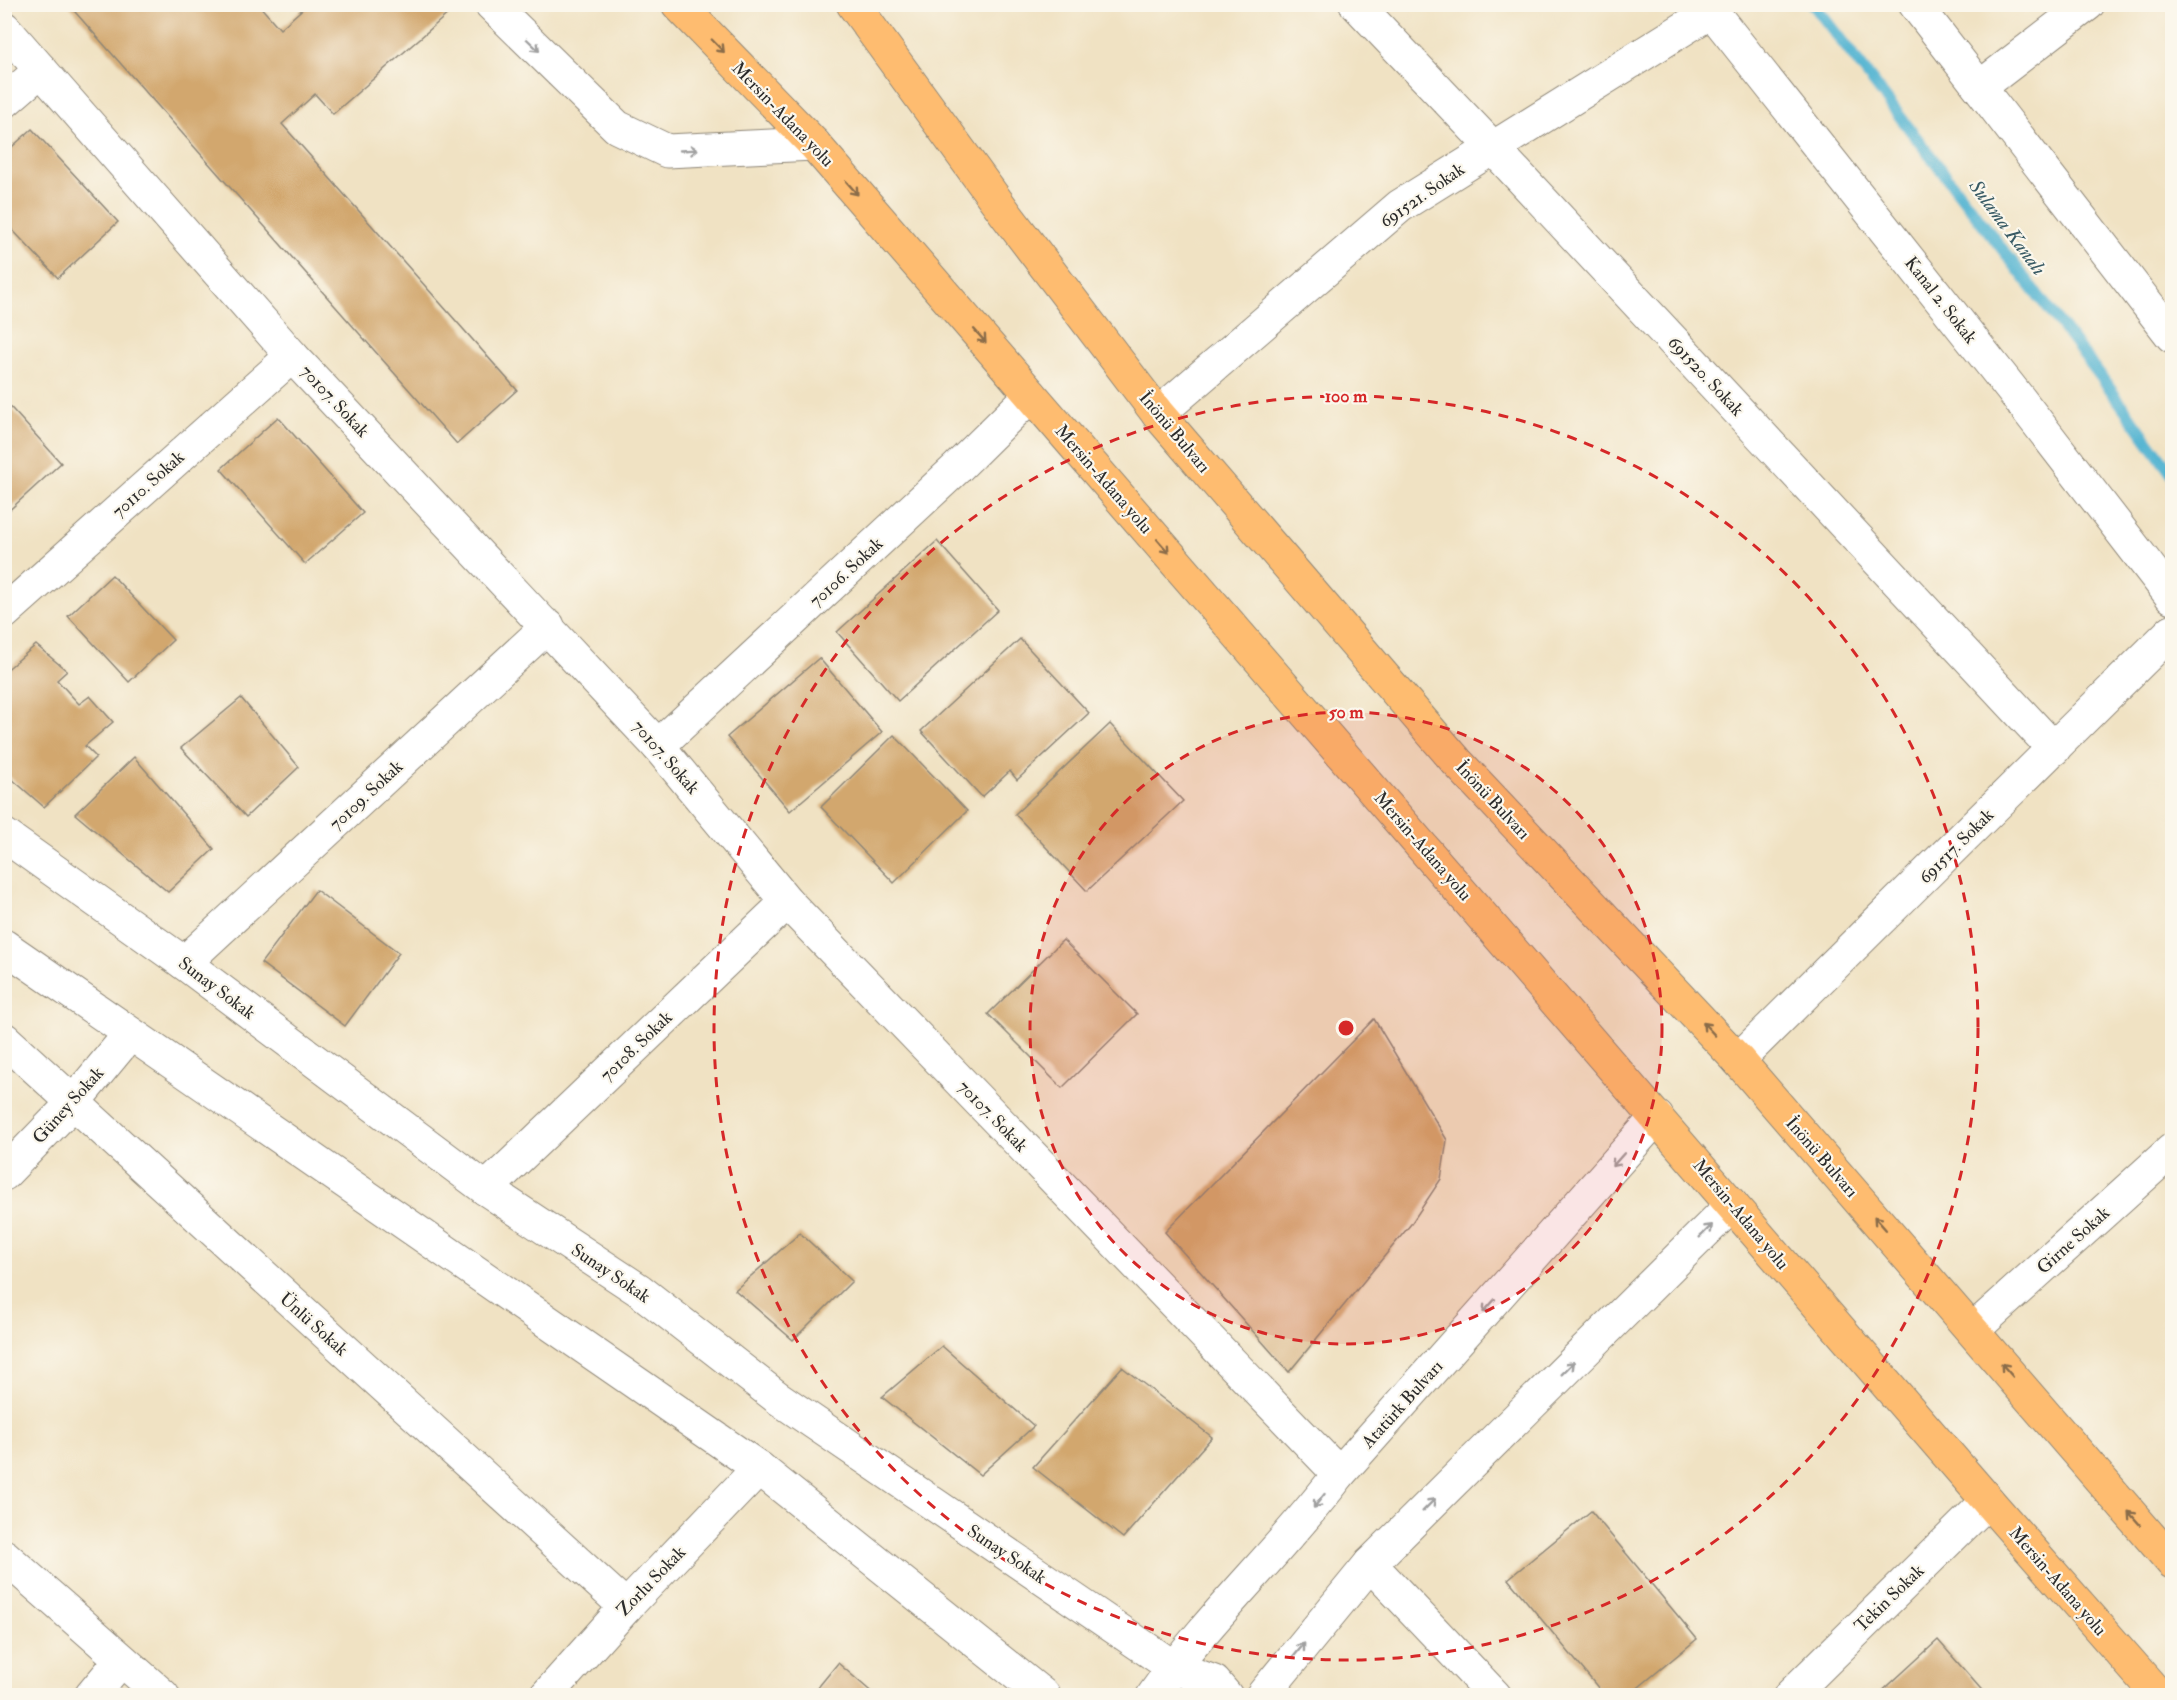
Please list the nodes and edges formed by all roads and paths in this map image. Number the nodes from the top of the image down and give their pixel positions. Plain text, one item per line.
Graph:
1 (491, 4) edge
2 (678, 4) edge
3 (853, 4) edge
4 (1356, 4) edge
5 (1915, 4) edge
6 (2088, 4) edge
7 (1709, 8) edge
8 (876, 19) edge
9 (4, 28) edge
10 (41, 70) junction
11 (1980, 87) junction
12 (4, 102) edge
13 (814, 144) junction
14 (1493, 148) junction
15 (2172, 336) edge
16 (292, 356) junction
17 (1031, 394) junction
18 (1158, 414) junction
19 (2172, 597) edge
20 (4, 613) edge
21 (548, 626) junction
22 (2172, 631) edge
23 (658, 746) junction
24 (2054, 749) junction
25 (4, 835) edge
26 (787, 902) junction
27 (4, 946) edge
28 (184, 963) junction
29 (130, 1034) junction
30 (4, 1040) edge
31 (1738, 1060) junction
32 (72, 1104) junction
33 (1657, 1117) junction
34 (2172, 1150) edge
35 (4, 1174) edge
36 (486, 1189) junction
37 (1732, 1205) junction
38 (1973, 1330) junction
39 (759, 1468) junction
40 (1340, 1474) junction
41 (1988, 1502) junction
42 (4, 1556) edge
43 (2172, 1562) edge
44 (1370, 1564) junction
45 (626, 1606) junction
46 (121, 1660) junction
47 (1173, 1667) junction
48 (91, 1695) edge
49 (163, 1695) edge
50 (546, 1695) edge
51 (1044, 1695) edge
52 (1153, 1695) edge
53 (1226, 1695) edge
54 (1262, 1695) edge
55 (1495, 1695) edge
56 (1790, 1695) edge
57 (2159, 1695) edge

1 -> 13 street
2 -> 13 highway, Mersin-Adana yolu
3 - 8 highway, İnönü Bulvarı
4 - 14 street, 691520. Sokak
5 - 11 street
6 - 11 street
7 - 14 street, 691521. Sokak
7 - 19 street, Kanal 2. Sokak
8 - 18 highway, İnönü Bulvarı
9 - 10 street, 70107. Sokak
10 - 12 street
10 - 16 street, 70107. Sokak
11 - 15 street
13 -> 17 highway, Mersin-Adana yolu
14 - 18 street, 691521. Sokak
14 - 24 street, 691520. Sokak
16 - 20 street, 70110. Sokak
16 - 21 street, 70107. Sokak
17 - 23 street, 70106. Sokak
17 -> 33 highway, Mersin-Adana yolu
31 -> 18 highway, İnönü Bulvarı
21 - 23 street, 70107. Sokak
21 - 28 street, 70109. Sokak
22 - 24 street, 691517. Sokak
23 - 26 street, 70107. Sokak
24 - 31 street, 691517. Sokak
25 - 28 street, Sunay Sokak
26 - 36 street, 70108. Sokak
26 - 40 street, 70107. Sokak
27 - 29 street
28 - 36 street, Sunay Sokak
29 - 32 street, Güney Sokak
29 - 39 street
30 - 32 street, Ünlü Sokak
38 -> 31 highway, İnönü Bulvarı
32 - 35 street, Güney Sokak
32 - 45 street, Ünlü Sokak
33 - 37 highway, Mersin-Adana yolu
33 -> 40 street, Atatürk Bulvarı
34 - 38 street, Girne Sokak
36 - 47 street, Sunay Sokak
37 - 41 highway, Mersin-Adana yolu
44 -> 37 street
43 -> 38 highway, İnönü Bulvarı
39 - 45 street, Zorlu Sokak
39 - 51 street
40 -> 47 street, Atatürk Bulvarı
41 - 56 street, Tekin Sokak
41 - 57 highway, Mersin-Adana yolu
42 - 46 street
54 -> 44 street
44 - 55 street
45 - 50 street, Zorlu Sokak
46 - 48 street
46 - 49 street
47 - 52 street, Atatürk Bulvarı
47 - 53 street, Sunay Sokak

